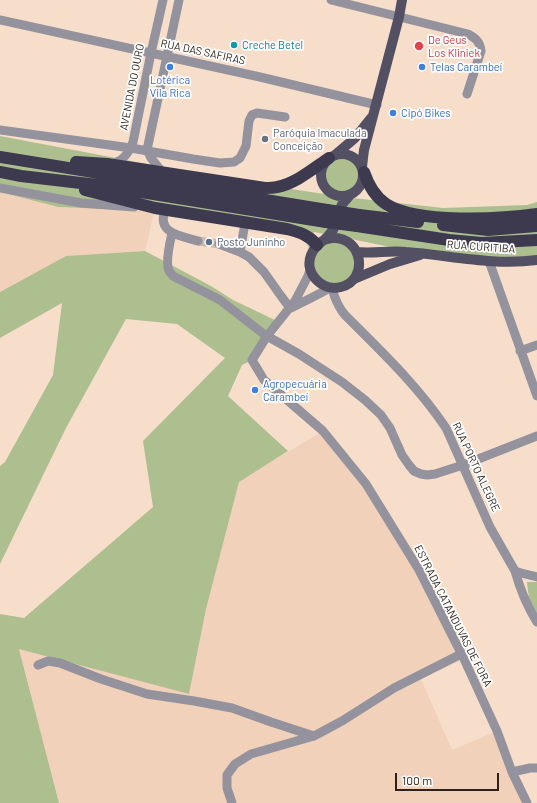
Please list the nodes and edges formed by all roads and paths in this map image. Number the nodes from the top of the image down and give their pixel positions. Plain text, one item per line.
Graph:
1 (163, 0) edge
2 (180, 0) edge
3 (331, 0) edge
4 (402, 0) edge
5 (399, 16) junction
6 (0, 20) edge
7 (151, 53) junction
8 (167, 57) junction
9 (467, 94) dead end
10 (377, 105) junction
11 (373, 117) junction
12 (285, 118) dead end
13 (0, 130) edge
14 (131, 148) junction
15 (147, 150) junction
16 (332, 156) junction
17 (0, 157) edge
18 (13, 159) junction
19 (107, 164) junction
20 (363, 169) junction
21 (0, 172) edge
22 (163, 173) junction
23 (21, 176) junction
24 (0, 188) edge
25 (327, 190) junction
26 (350, 195) junction
27 (341, 206) junction
28 (160, 209) junction
29 (537, 214) edge
30 (330, 218) junction
31 (358, 221) junction
32 (245, 223) junction
33 (537, 226) edge
34 (172, 233) junction
35 (537, 240) edge
36 (198, 241) tunnel mouth
37 (321, 242) junction
38 (349, 242) junction
39 (219, 244) tunnel mouth
40 (240, 252) junction
41 (357, 252) junction
42 (424, 254) junction
43 (537, 260) edge
44 (309, 261) junction
45 (489, 261) junction
46 (354, 279) junction
47 (331, 288) junction
48 (290, 308) junction
49 (267, 336) junction
50 (537, 345) edge
51 (520, 351) junction
52 (537, 396) edge
53 (537, 436) edge
54 (463, 464) junction
55 (515, 571) junction
56 (537, 577) edge
57 (537, 622) edge
58 (461, 654) junction
59 (38, 665) dead end
60 (314, 736) junction
61 (537, 768) edge
62 (512, 772) junction
63 (232, 803) edge
64 (527, 803) edge

1 - 7 street, AVENIDA DO OURO
2 - 8 street
3 - 5 street
4 - 5 main road
5 - 9 street
5 - 10 main road
6 - 7 street, RUA DAS SAFIRAS
7 - 8 street, RUA DAS SAFIRAS
7 - 14 street, AVENIDA DO OURO
8 - 10 street, RUA DAS SAFIRAS
8 - 15 street
10 - 11 main road
11 - 16 main road
11 - 20 main road
12 - 15 street
13 - 14 street
14 - 15 street
14 - 19 street, AVENIDA DO OURO
15 - 22 street
16 - 20 main road
16 - 22 highway
16 - 25 main road
17 - 18 highway
18 - 19 highway
18 - 30 highway
19 - 22 highway
20 - 26 main road
20 - 29 highway
21 - 23 highway
23 - 28 highway
23 - 30 highway
24 - 28 street
25 - 26 main road
25 - 27 main road
26 - 27 main road
27 - 30 main road
28 - 32 highway
28 - 34 street
30 - 31 highway, bridge
30 - 37 main road
30 - 38 main road
31 - 33 highway
31 - 35 highway
32 - 37 highway
32 - 40 street
34 - 36 street
34 - 49 street
37 - 38 main road
37 - 44 main road
38 - 41 main road
39 - 40 street
40 - 48 street
41 - 42 main road, RUA CURITIBA
41 - 46 main road
42 - 45 main road, RUA CURITIBA
42 - 46 main road
43 - 45 main road, RUA CURITIBA
44 - 47 main road
44 - 48 street, ESTRADA CATANDUVAS DE FORA
45 - 51 street
46 - 47 main road
47 - 48 street
47 - 54 street, RUA PORTO ALEGRE
48 - 49 street, ESTRADA CATANDUVAS DE FORA
49 - 54 street
49 - 58 street, ESTRADA CATANDUVAS DE FORA
50 - 51 street
51 - 52 street
53 - 54 street
54 - 55 street, RUA PORTO ALEGRE
55 - 56 street
55 - 57 street, RUA PORTO ALEGRE
58 - 60 street
58 - 62 street, ESTRADA CATANDUVAS DE FORA
59 - 60 street
60 - 63 street
61 - 62 street
62 - 64 street, ESTRADA CATANDUVAS DE FORA

